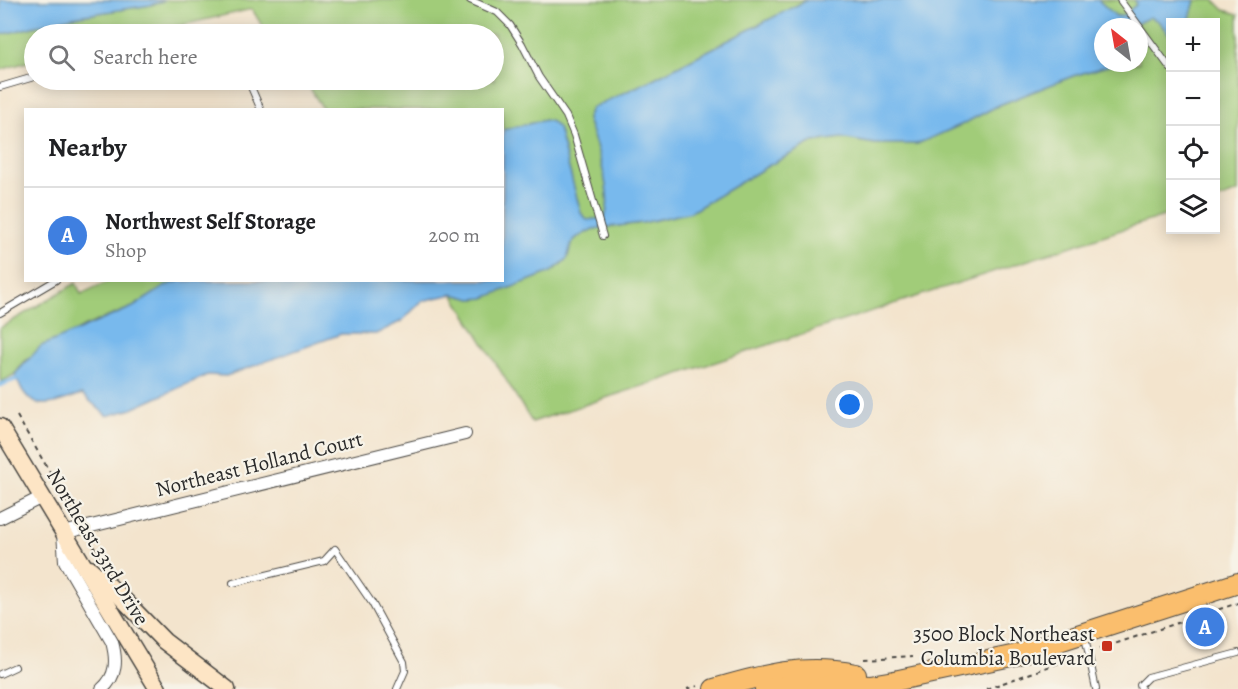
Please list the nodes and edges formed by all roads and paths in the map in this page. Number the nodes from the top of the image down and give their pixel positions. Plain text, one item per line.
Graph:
1 (470, 0) edge
2 (1122, 2) edge
3 (1166, 62) edge
4 (24, 80) edge
5 (0, 87) edge
6 (252, 90) edge
7 (260, 108) edge
8 (603, 236) dead end
9 (53, 282) edge
10 (0, 313) edge
11 (16, 416) dead end
12 (0, 427) edge
13 (465, 434) dead end
14 (42, 497) junction
15 (0, 518) edge
16 (83, 528) junction
17 (63, 533) junction
18 (79, 559) junction
19 (102, 560) dead end
20 (233, 583) dead end
21 (1238, 583) edge
22 (1238, 603) edge
23 (1084, 633) junction
24 (1089, 652) junction
25 (1238, 652) edge
26 (15, 667) dead end
27 (0, 674) edge
28 (879, 686) edge
29 (102, 689) edge
30 (158, 689) edge
31 (227, 689) edge
32 (397, 689) edge
33 (714, 689) edge
34 (765, 689) edge
35 (811, 689) edge
36 (817, 689) edge
37 (986, 689) edge
38 (1096, 689) edge
39 (1141, 689) edge

1 - 8 lane
2 - 3 lane
4 - 5 lane
6 - 7 lane
9 - 10 lane
11 - 16 path
12 - 14 main road, Northeast 33rd Drive
13 - 16 street, Northeast Holland Court
14 - 15 street
14 - 17 main road, Northeast 33rd Drive
16 - 17 street, Northeast Holland Court
16 - 19 path
17 - 18 main road, Northeast 33rd Drive
17 - 29 street
18 - 30 main road, Northeast 33rd Drive
18 - 31 main road
20 - 32 lane
21 - 23 main road
22 - 24 path
23 - 24 lane
23 - 28 main road
24 - 37 path
24 - 38 lane
25 - 39 lane
26 - 27 lane
28 - 33 main road
28 - 36 main road
34 - 35 main road

